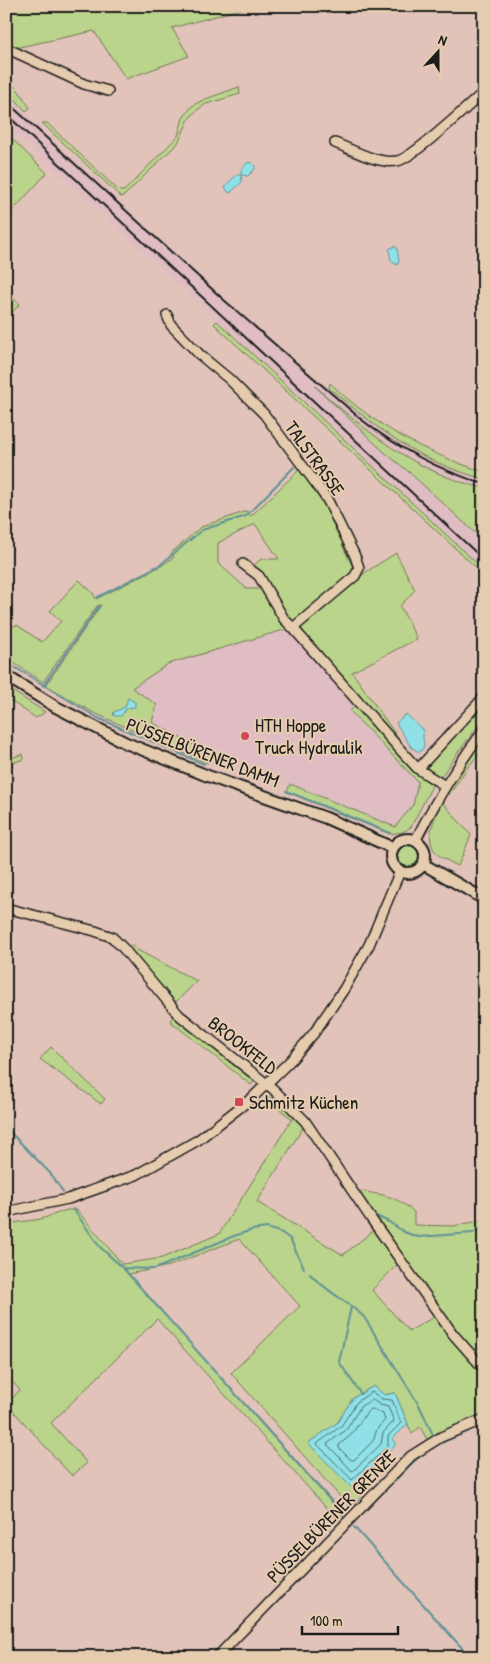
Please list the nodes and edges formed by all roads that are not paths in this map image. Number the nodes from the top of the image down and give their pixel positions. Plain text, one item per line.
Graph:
1 (6, 48) edge
2 (108, 91) dead end
3 (484, 92) edge
4 (335, 143) dead end
5 (167, 315) dead end
6 (243, 564) dead end
7 (293, 628) junction
8 (6, 676) edge
9 (484, 697) edge
10 (484, 730) edge
11 (418, 769) junction
12 (445, 786) junction
13 (415, 841) junction
14 (393, 848) junction
15 (423, 864) junction
16 (400, 871) junction
17 (484, 898) edge
18 (6, 908) edge
19 (267, 1084) junction
20 (6, 1212) edge
21 (484, 1369) edge
22 (484, 1419) edge
23 (217, 1657) edge

1 - 2 street
3 - 4 street
5 - 7 street, TALSTRASSE
6 - 7 street
7 - 11 street
8 - 14 main road, PÜSSELBÜRENER DAMM
9 - 11 street
10 - 12 street
11 - 12 street
12 - 13 street
13 - 14 main road
13 - 15 main road
14 - 16 main road
15 - 16 main road
15 - 17 main road
16 - 19 street
18 - 19 street, BROOKFELD
19 - 20 street
19 - 21 street, BROOKFELD
22 - 23 street, PÜSSELBÜRENER GRENZE

